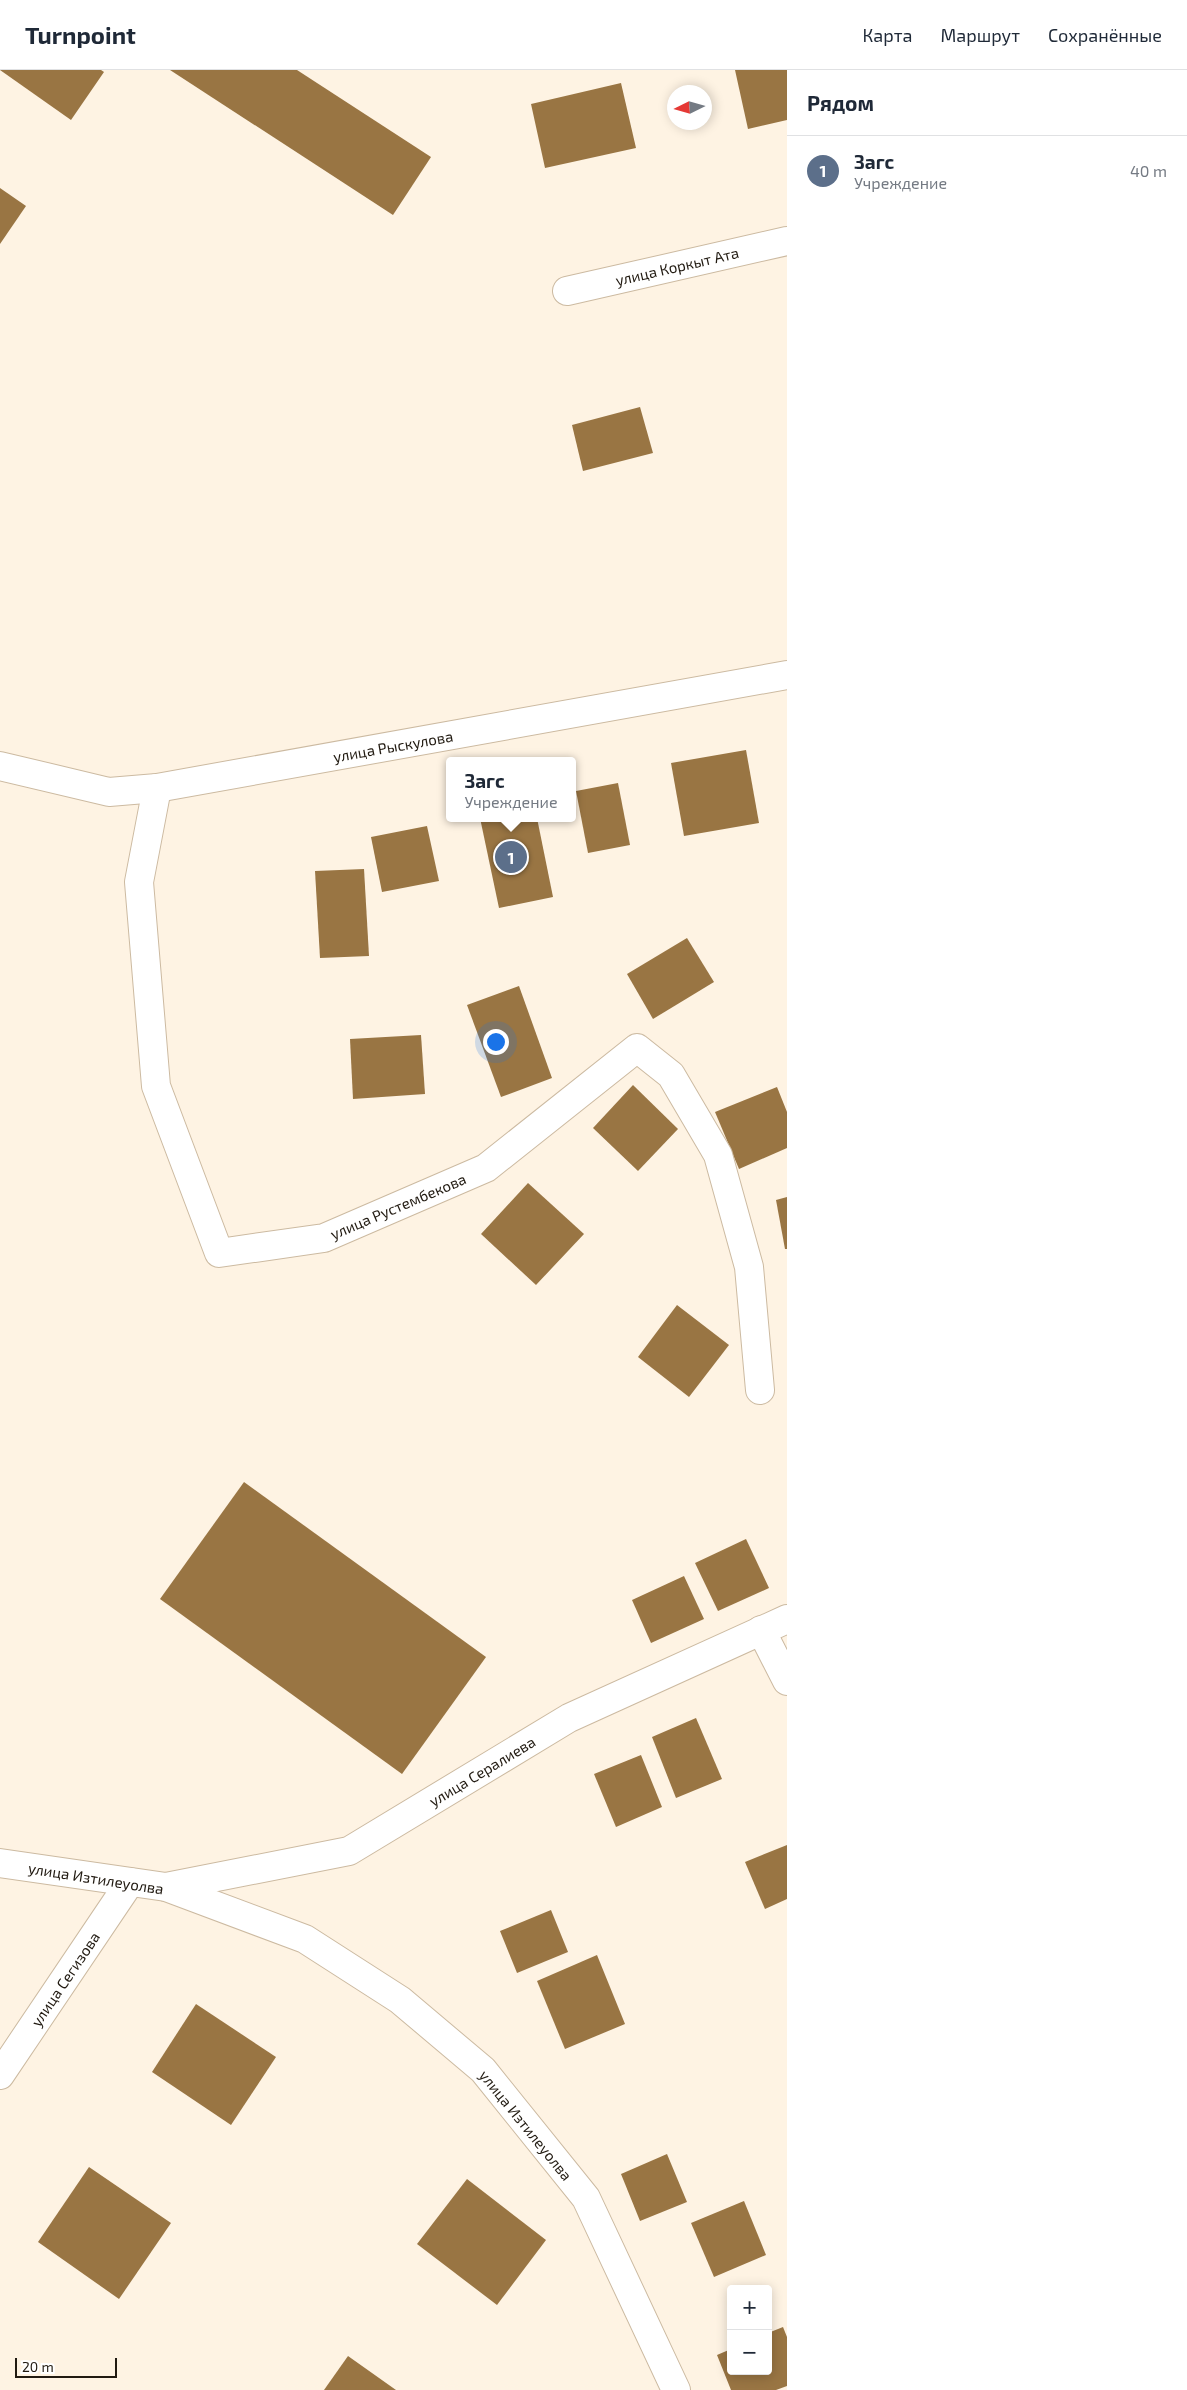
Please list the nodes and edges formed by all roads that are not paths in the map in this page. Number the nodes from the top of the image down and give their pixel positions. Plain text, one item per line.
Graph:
1 (787, 241) edge
2 (567, 291) dead end
3 (787, 675) edge
4 (0, 766) edge
5 (157, 788) junction
6 (760, 1390) dead end
7 (787, 1619) edge
8 (761, 1630) junction
9 (787, 1681) edge
10 (0, 1863) edge
11 (130, 1882) junction
12 (166, 1887) junction
13 (0, 2075) edge
14 (676, 2390) edge

1 - 2 street, улица Коркыт Ата
3 - 5 street, улица Рыскулова
4 - 5 street, улица Рыскулова
5 - 6 street, улица Рустембекова
7 - 8 street, улица Сералиева
8 - 9 street
8 - 12 street, улица Сералиева
10 - 11 street, улица Изтилеуолва
11 - 12 street, улица Изтилеуолва
11 - 13 street, улица Сегизова
12 - 14 street, улица Изтилеуолва

